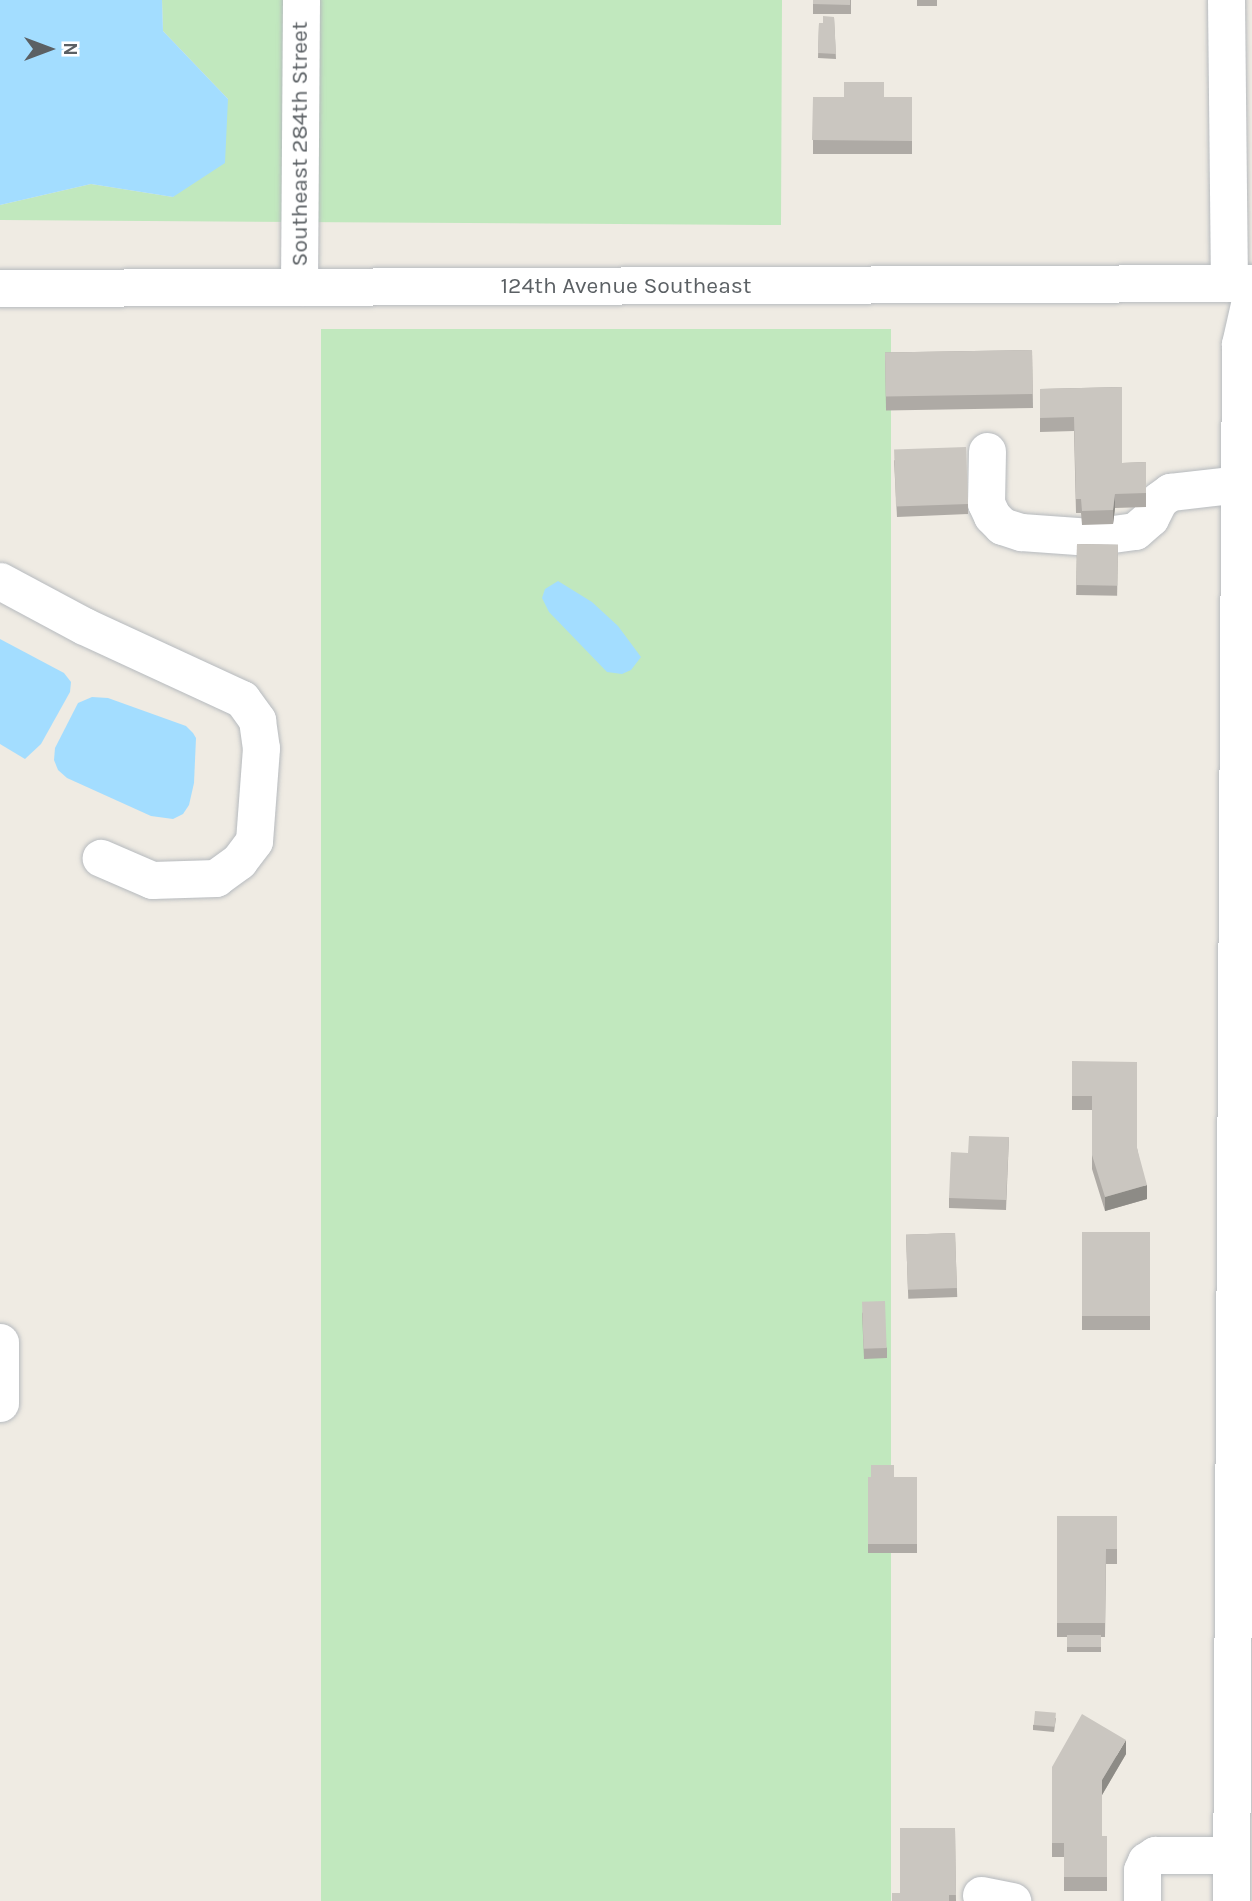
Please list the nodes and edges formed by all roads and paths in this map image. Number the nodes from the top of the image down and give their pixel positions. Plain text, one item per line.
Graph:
1 (301, 0) edge
2 (1226, 0) edge
3 (1244, 286) edge
4 (299, 287) junction
5 (0, 288) edge
6 (987, 451) dead end
7 (1239, 484) junction
8 (0, 581) edge
9 (101, 858) dead end
10 (0, 1342) edge
11 (0, 1403) edge
12 (1231, 1855) junction
13 (1238, 1899) edge
14 (1142, 1901) edge

1 - 4 street, Southeast 284th Street
2 - 3 street
3 - 4 street, 124th Avenue Southeast
3 - 7 street
4 - 5 street, 124th Avenue Southeast
6 - 7 street
7 - 12 street
8 - 9 street
10 - 11 street
12 - 13 street
12 - 14 street

